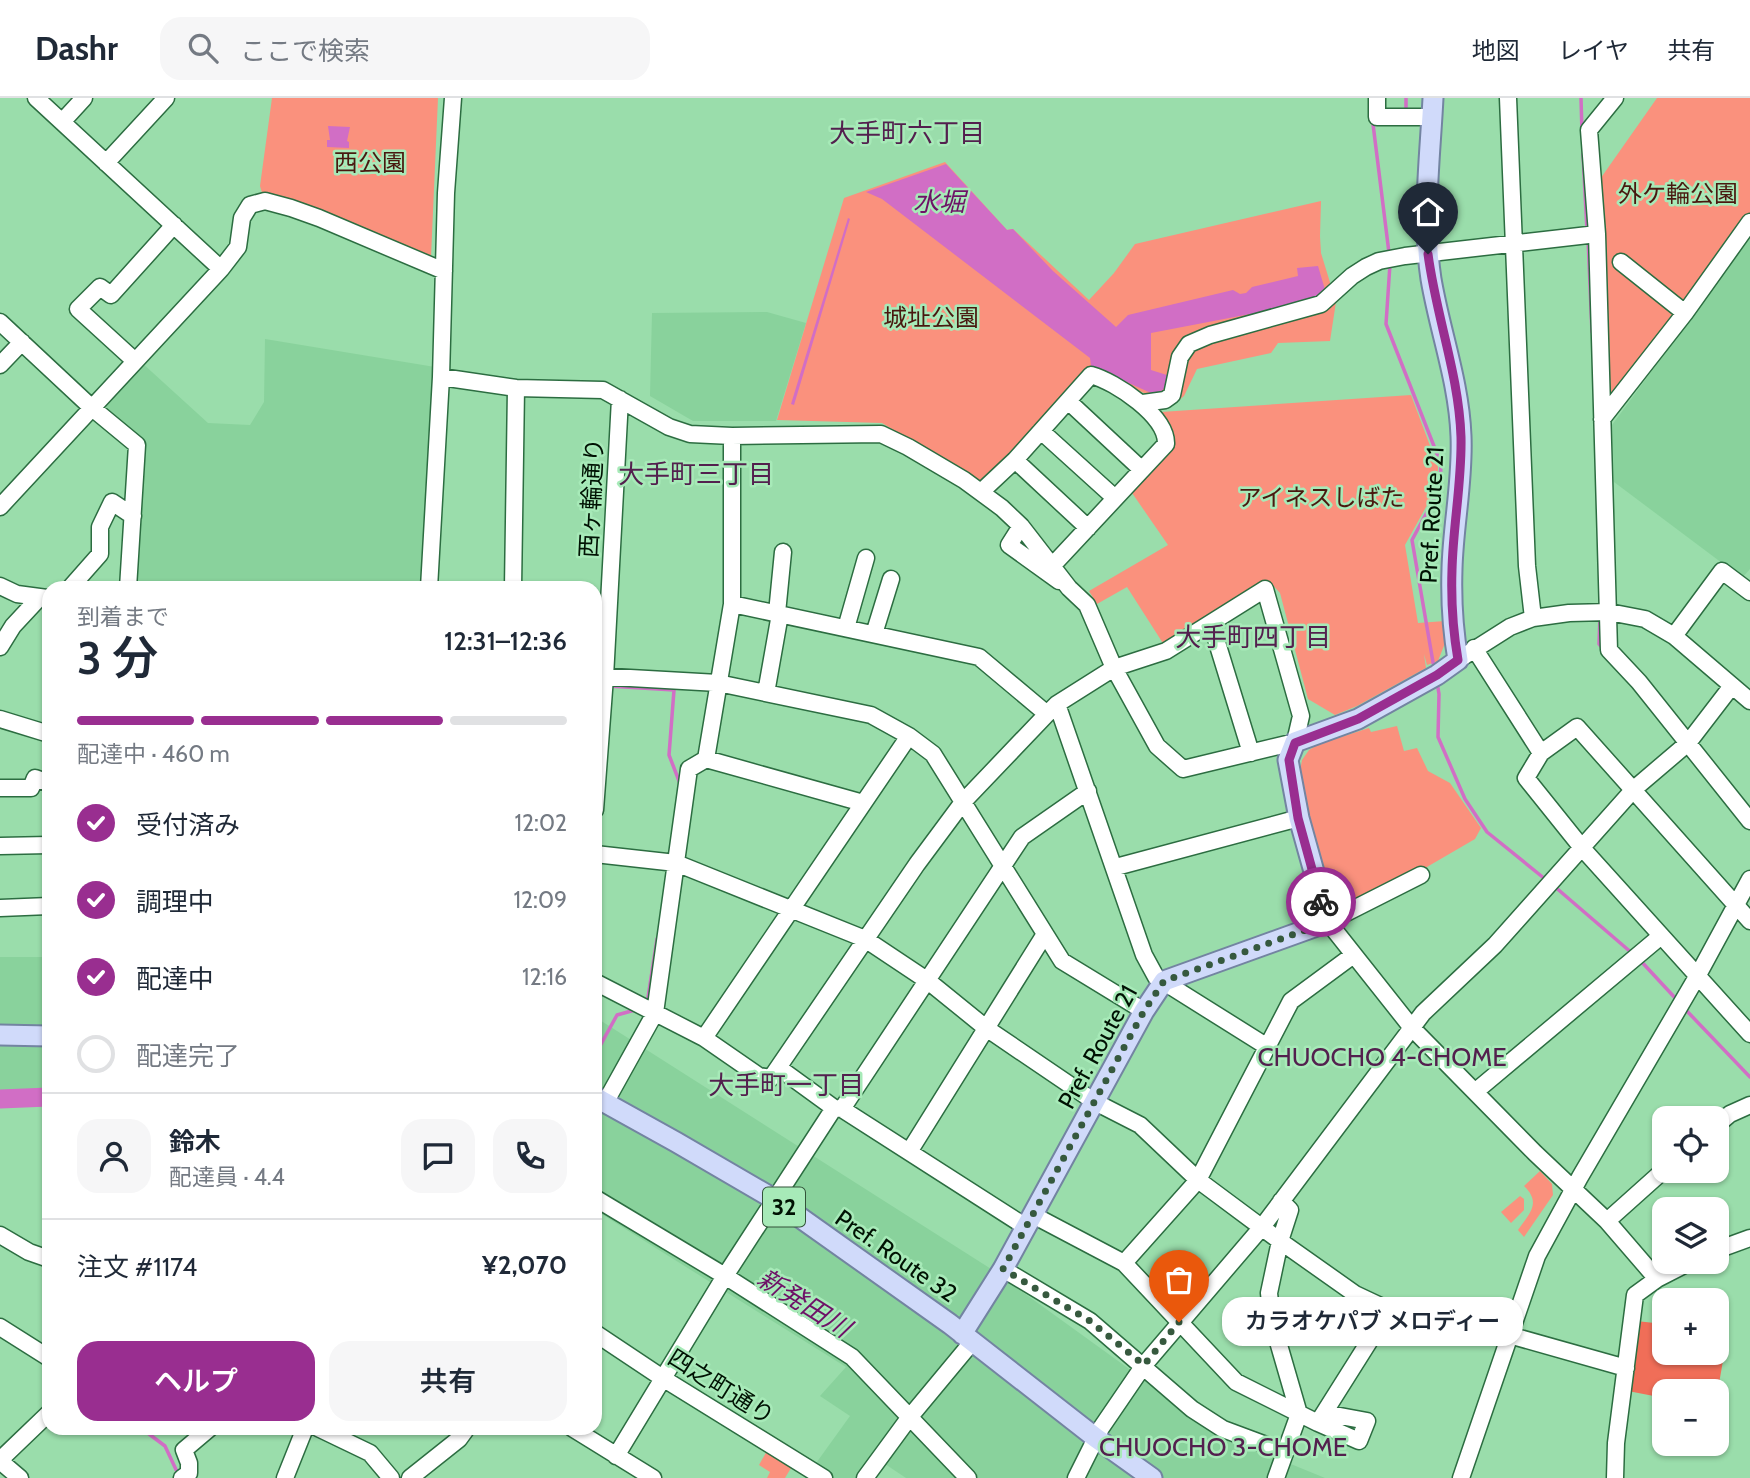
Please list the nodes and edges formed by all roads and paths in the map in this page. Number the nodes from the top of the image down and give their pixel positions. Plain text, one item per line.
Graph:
1 (36, 98) edge
2 (84, 98) edge
3 (166, 98) edge
4 (453, 98) edge
5 (1377, 98) edge
6 (1508, 98) edge
7 (1615, 98) edge
8 (1432, 108) edge
9 (62, 122) junction
10 (106, 163) junction
11 (1750, 222) edge
12 (174, 225) junction
13 (1597, 234) junction
14 (1514, 244) junction
15 (1428, 254) junction
16 (1621, 262) dead end
17 (221, 269) junction
18 (443, 271) junction
19 (1685, 313) junction
20 (0, 322) edge
21 (22, 342) junction
22 (135, 361) junction
23 (0, 365) edge
24 (441, 377) junction
25 (516, 388) junction
26 (620, 398) junction
27 (1068, 401) junction
28 (1143, 404) junction
29 (91, 407) junction
30 (1602, 419) junction
31 (1041, 431) junction
32 (732, 436) junction
33 (1015, 460) junction
34 (1142, 469) junction
35 (981, 492) junction
36 (1115, 498) junction
37 (0, 507) edge
38 (133, 516) junction
39 (1021, 526) junction
40 (1088, 528) junction
41 (783, 552) dead end
42 (866, 558) dead end
43 (1053, 565) junction
44 (891, 579) dead end
45 (76, 581) edge
46 (128, 581) edge
47 (429, 581) edge
48 (513, 581) edge
49 (0, 586) edge
50 (1069, 588) junction
51 (1750, 592) edge
52 (42, 598) edge
53 (42, 601) edge
54 (732, 604) junction
55 (1609, 612) junction
56 (778, 614) junction
57 (1533, 618) junction
58 (1211, 622) junction
59 (846, 628) junction
60 (874, 634) junction
61 (1674, 636) junction
62 (0, 647) edge
63 (602, 648) edge
64 (1475, 648) junction
65 (1458, 660) junction
66 (1114, 668) junction
67 (602, 676) edge
68 (718, 682) junction
69 (1731, 687) junction
70 (766, 693) junction
71 (1750, 701) edge
72 (1052, 709) junction
73 (0, 719) edge
74 (42, 732) edge
75 (909, 736) junction
76 (1295, 743) junction
77 (1688, 743) junction
78 (1251, 753) junction
79 (1541, 753) junction
80 (706, 759) junction
81 (42, 780) edge
82 (0, 788) edge
83 (1634, 789) junction
84 (1088, 791) junction
85 (963, 802) junction
86 (863, 803) junction
87 (1298, 818) junction
88 (1750, 821) edge
89 (42, 845) edge
90 (0, 846) edge
91 (1583, 849) junction
92 (602, 855) edge
93 (676, 863) junction
94 (1003, 866) junction
95 (1116, 867) junction
96 (1421, 875) dead end
97 (1750, 879) edge
98 (1735, 904) junction
99 (42, 906) edge
100 (0, 908) edge
101 (792, 908) junction
102 (1750, 921) edge
103 (1328, 922) junction
104 (1045, 934) junction
105 (1661, 936) junction
106 (865, 939) junction
107 (1352, 956) junction
108 (1698, 975) junction
109 (928, 981) junction
110 (1164, 981) junction
111 (602, 986) edge
112 (1144, 1011) junction
113 (655, 1013) junction
114 (986, 1028) junction
115 (1412, 1028) junction
116 (1750, 1034) edge
117 (0, 1035) edge
118 (42, 1036) edge
119 (704, 1038) junction
120 (1266, 1046) junction
121 (779, 1068) junction
122 (1476, 1091) junction
123 (602, 1097) edge
124 (1095, 1102) junction
125 (602, 1104) edge
126 (1750, 1105) edge
127 (838, 1109) junction
128 (1729, 1115) edge
129 (909, 1152) junction
130 (1198, 1180) junction
131 (1652, 1181) edge
132 (1573, 1189) junction
133 (774, 1199) junction
134 (1281, 1201) junction
135 (602, 1202) edge
136 (1029, 1221) junction
137 (1607, 1221) junction
138 (1262, 1227) junction
139 (0, 1235) edge
140 (1750, 1238) edge
141 (1280, 1241) junction
142 (1729, 1246) edge
143 (42, 1257) edge
144 (1124, 1263) junction
145 (1003, 1269) junction
146 (1667, 1274) edge
147 (1657, 1279) junction
148 (723, 1280) junction
149 (1389, 1310) junction
150 (1179, 1322) junction
151 (0, 1327) edge
152 (1509, 1334) junction
153 (602, 1338) edge
154 (967, 1338) junction
155 (1346, 1350) dead end
156 (42, 1354) edge
157 (1366, 1360) dead end
158 (1144, 1365) junction
159 (1626, 1368) junction
160 (664, 1379) junction
161 (1299, 1414) junction
162 (42, 1420) edge
163 (906, 1422) junction
164 (201, 1435) edge
165 (299, 1435) edge
166 (332, 1435) edge
167 (462, 1435) edge
168 (583, 1435) edge
169 (1096, 1438) junction
170 (1285, 1452) junction
171 (616, 1456) junction
172 (0, 1461) edge
173 (291, 1475) edge
174 (20, 1478) edge
175 (182, 1478) edge
176 (391, 1478) edge
177 (410, 1478) edge
178 (653, 1478) edge
179 (824, 1478) edge
180 (865, 1478) edge
181 (968, 1478) edge
182 (1076, 1478) edge
183 (1152, 1478) edge
184 (1276, 1478) edge
185 (1461, 1478) edge
186 (1615, 1478) edge

1 - 9 street
2 - 9 street
3 - 10 street
4 - 18 street
5 - 8 street
6 - 14 street
7 - 13 street
8 - 15 main road, Pref. Route 21
9 - 10 street
10 - 12 street
11 - 19 street
12 - 17 street
12 - 22 street
13 - 14 street
13 - 30 street
14 - 15 street
14 - 57 street
15 - 28 street
15 - 65 main road, Pref. Route 21
16 - 19 street
17 - 18 street
17 - 22 street
18 - 24 street
19 - 30 street
20 - 21 street
21 - 23 street
21 - 29 street
22 - 29 street
24 - 25 street
24 - 47 street
25 - 26 street
25 - 48 street
26 - 32 street
26 - 63 street, 西ヶ輪通り
27 - 28 street
27 - 31 street
27 - 34 street
28 - 34 street
29 - 37 street
29 - 38 street
30 - 55 street
31 - 33 street
31 - 36 street
32 - 35 street
32 - 54 street
33 - 35 street
33 - 40 street
34 - 36 street
35 - 39 street
36 - 40 street
38 - 45 street
38 - 46 street
39 - 43 street
39 - 50 street
40 - 43 street
41 - 56 street
42 - 59 street
43 - 50 street
44 - 60 street
49 - 52 street
50 - 66 street
51 - 61 street
53 - 62 street
54 - 56 street
54 - 68 street
55 - 57 street
55 - 61 street
55 - 77 street
56 - 59 street
56 - 70 street
57 - 64 street
58 - 66 street
58 - 76 street
58 - 78 street
59 - 60 street
60 - 72 street
61 - 69 street
64 - 65 street
64 - 79 street
65 - 76 main road
66 - 72 street
66 - 78 street
67 - 68 street
68 - 70 street
68 - 80 street
69 - 71 street
69 - 77 street
70 - 75 street
72 - 84 street
72 - 85 street
73 - 74 street
75 - 85 street
75 - 86 street
76 - 78 street
76 - 87 main road
77 - 83 street
77 - 88 street
79 - 83 street
79 - 91 street
80 - 86 street
80 - 93 street
81 - 82 street
83 - 91 street
83 - 98 street
84 - 94 street
84 - 95 street
85 - 94 street
85 - 106 street
86 - 101 street
87 - 95 street
87 - 103 main road
89 - 90 street
91 - 105 street
91 - 115 street
92 - 93 street
93 - 101 street
93 - 113 street
94 - 104 street
94 - 109 street
95 - 110 street
96 - 103 street
97 - 98 street
98 - 102 street
98 - 108 street
99 - 100 street
101 - 106 street
101 - 119 street
103 - 107 street
103 - 110 main road, Pref. Route 21
104 - 112 street
104 - 114 street
105 - 108 street
105 - 122 street
106 - 109 street
106 - 121 street
107 - 115 street
107 - 120 street
108 - 116 street
108 - 132 street
109 - 114 street
109 - 127 street
110 - 112 main road, Pref. Route 21
110 - 120 street
111 - 113 street
112 - 124 main road, Pref. Route 21
113 - 119 street
113 - 123 street
114 - 124 street
114 - 129 street
115 - 122 street
115 - 134 street
117 - 118 main road
119 - 121 street
120 - 130 street
121 - 127 street
122 - 132 street
124 - 130 street
124 - 136 main road, Pref. Route 21
125 - 133 main road, Pref. Route 32 / 32
126 - 128 street
127 - 129 street
127 - 133 street
129 - 136 street
130 - 138 street
130 - 144 street
131 - 137 street
132 - 137 street
132 - 152 street
133 - 148 street
133 - 154 main road, Pref. Route 32 / 32
134 - 138 street
134 - 141 street
135 - 148 street
136 - 144 street
136 - 145 main road, Pref. Route 21
137 - 147 street
138 - 141 street
138 - 150 street
139 - 143 street
140 - 142 street
141 - 149 street
141 - 161 street
144 - 150 street
145 - 154 main road, Pref. Route 21
145 - 158 street
146 - 147 street
147 - 159 street
148 - 160 street
148 - 163 street
149 - 152 street
149 - 161 street
150 - 158 street
150 - 161 street
151 - 156 street
152 - 159 street
152 - 185 street
153 - 160 street, 四之町通り
154 - 163 street
154 - 169 main road, Pref. Route 32 / 32
155 - 157 street
158 - 169 street
158 - 170 street
159 - 186 street
160 - 171 street
160 - 179 street, 四之町通り
161 - 170 street
162 - 172 street
163 - 180 street
163 - 181 street
164 - 175 street
165 - 173 street
166 - 176 street
167 - 177 street
168 - 171 street
169 - 182 street
169 - 183 main road, Pref. Route 32 / 32
170 - 184 street
171 - 178 street
172 - 174 street

